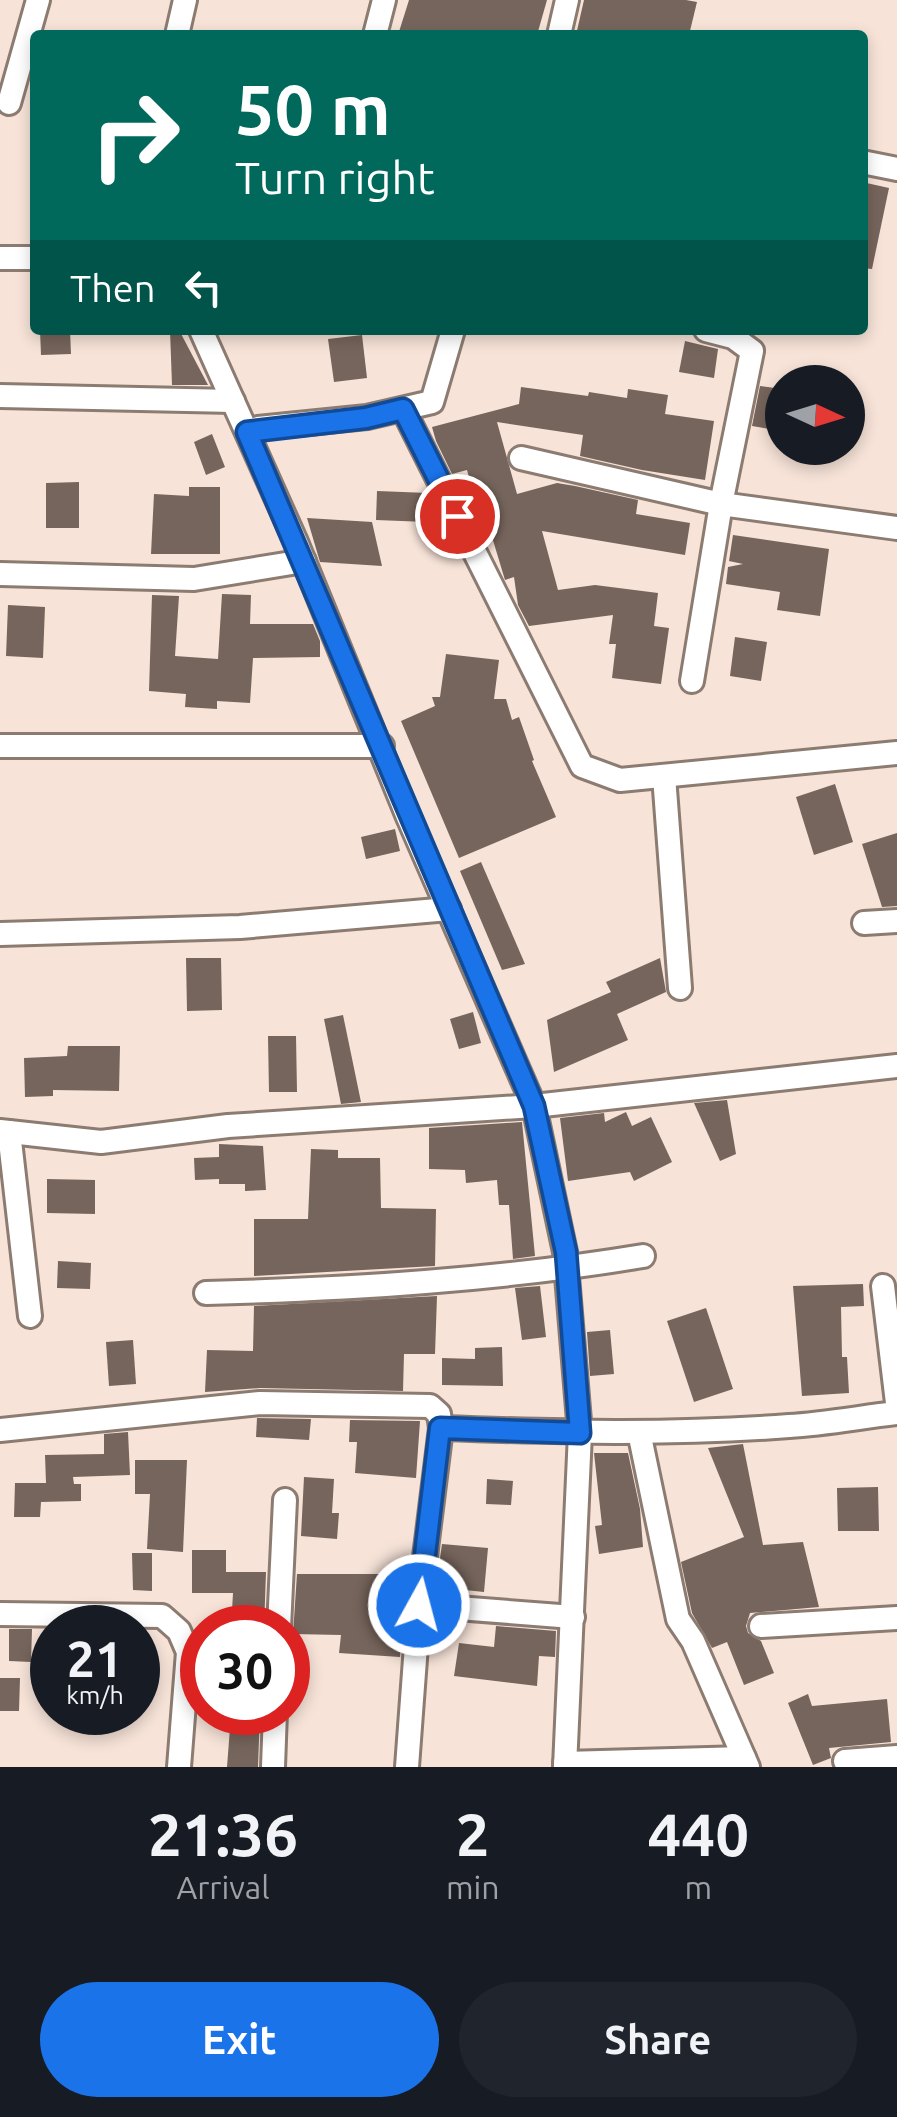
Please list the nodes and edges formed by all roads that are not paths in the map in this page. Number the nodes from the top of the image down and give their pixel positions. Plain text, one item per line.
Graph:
1 (38, 0) edge
2 (185, 0) edge
3 (384, 0) edge
4 (567, 0) edge
5 (178, 30) edge
6 (376, 30) edge
7 (560, 30) edge
8 (9, 103) dead end
9 (868, 163) edge
10 (897, 170) edge
11 (0, 258) edge
12 (30, 258) edge
13 (204, 335) edge
14 (452, 335) edge
15 (725, 335) edge
16 (0, 396) edge
17 (233, 402) junction
18 (403, 409) junction
19 (247, 432) junction
20 (521, 458) dead end
21 (720, 504) junction
22 (897, 528) edge
23 (304, 561) junction
24 (0, 574) edge
25 (692, 681) dead end
26 (0, 746) edge
27 (382, 746) junction
28 (897, 752) edge
29 (664, 776) junction
30 (448, 909) junction
31 (897, 921) edge
32 (864, 923) dead end
33 (0, 934) edge
34 (680, 988) dead end
35 (897, 1066) edge
36 (534, 1106) junction
37 (4, 1132) edge
38 (643, 1256) dead end
39 (567, 1268) junction
40 (883, 1286) dead end
41 (206, 1294) dead end
42 (30, 1316) dead end
43 (897, 1404) edge
44 (897, 1413) edge
45 (440, 1428) junction
46 (0, 1430) edge
47 (639, 1432) junction
48 (580, 1433) junction
49 (285, 1500) dead end
50 (280, 1605) edge
51 (419, 1605) junction
52 (0, 1614) edge
53 (573, 1616) junction
54 (897, 1618) edge
55 (760, 1626) dead end
56 (274, 1735) edge
57 (897, 1757) edge
58 (845, 1762) dead end
59 (746, 1763) edge
60 (565, 1765) edge
61 (180, 1767) edge
62 (273, 1767) edge
63 (407, 1767) edge

1 - 8 street
2 - 5 street
3 - 6 street
4 - 7 street
9 - 10 street
11 - 12 street
13 - 17 street
14 - 18 street
15 - 21 street
16 - 17 street
17 - 19 street
18 - 19 street
18 - 29 street
19 - 23 street
20 - 21 street
21 - 22 street
21 - 25 street
23 - 24 street
23 - 27 street
26 - 27 street
27 - 30 street
28 - 29 street
29 - 34 street
30 - 33 street
30 - 36 street
31 - 32 street
35 - 36 street
36 - 37 street
36 - 39 street
37 - 42 street
38 - 39 street
39 - 41 street
39 - 48 street
40 - 43 street
44 - 47 street
45 - 46 street
45 - 48 street
45 - 51 street
47 - 48 street
47 - 59 street
48 - 53 street
49 - 50 street
51 - 53 street
51 - 63 street
52 - 61 street
53 - 60 street
54 - 55 street
56 - 62 street
57 - 58 street
59 - 60 street

